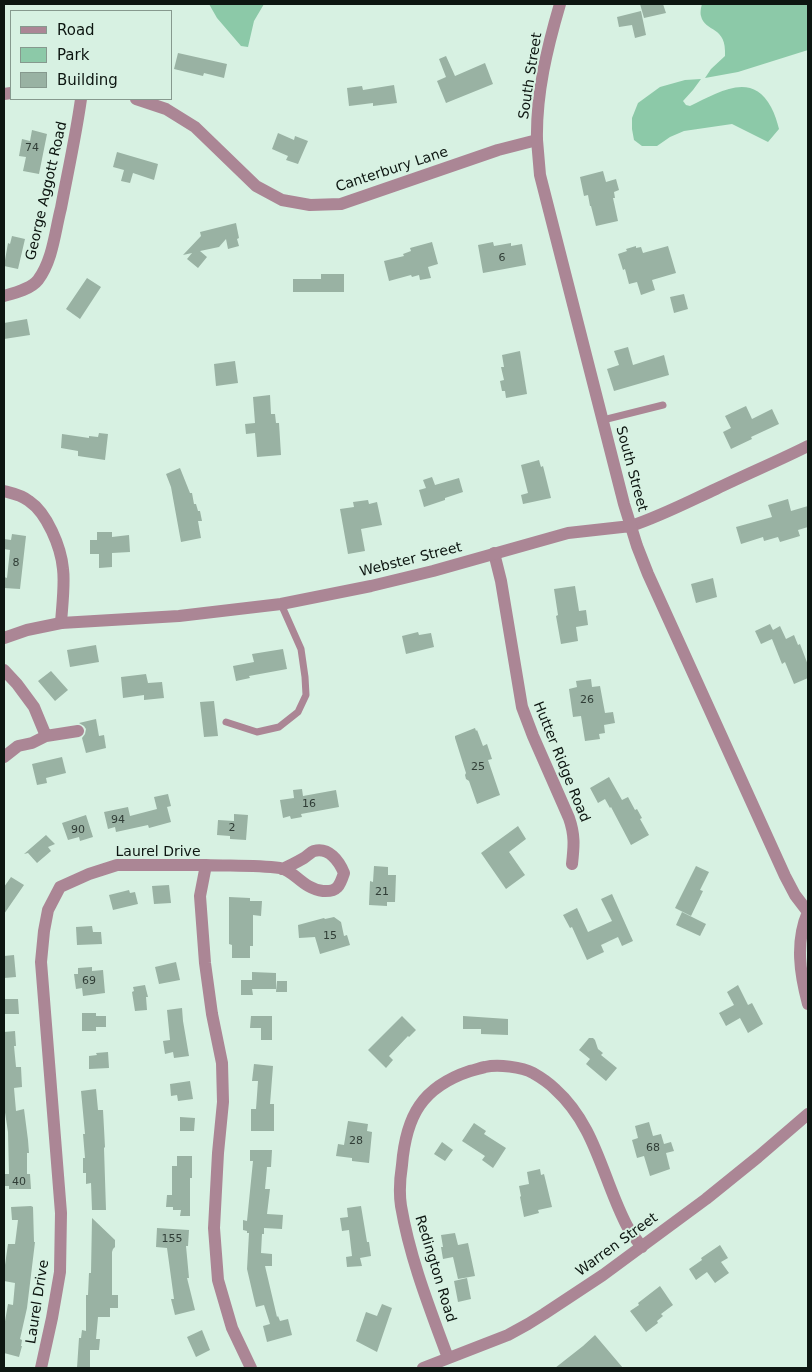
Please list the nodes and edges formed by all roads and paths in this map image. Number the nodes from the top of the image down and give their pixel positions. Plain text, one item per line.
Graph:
1 (560, 4) edge
2 (81, 100) edge
3 (139, 100) edge
4 (537, 140) junction
5 (4, 296) edge
6 (663, 405) dead end
7 (603, 420) junction
8 (808, 446) edge
9 (4, 491) edge
10 (631, 526) junction
11 (494, 553) junction
12 (281, 604) junction
13 (61, 623) junction
14 (4, 638) edge
15 (4, 670) edge
16 (226, 722) dead end
17 (78, 732) dead end
18 (46, 736) junction
19 (4, 757) edge
20 (572, 864) dead end
21 (206, 865) junction
22 (282, 869) dead end
23 (808, 912) edge
24 (808, 1004) edge
25 (808, 1114) edge
26 (642, 1247) junction
27 (448, 1358) junction
28 (41, 1368) edge
29 (251, 1368) edge
30 (423, 1368) edge

1 - 4 street, South Street
2 - 5 street, George Aggott Road
3 - 4 street, Canterbury Lane
4 - 7 street, South Street
6 - 7 lane
7 - 10 street, South Street
8 - 10 street, Webster Street
9 - 13 street
10 - 11 street, Webster Street
10 - 23 street, South Street
11 - 12 street, Webster Street
11 - 20 street, Hutter Ridge Road
12 - 13 street, Webster Street
12 - 16 lane
13 - 14 street, Webster Street
15 - 18 street
17 - 18 street
18 - 19 street
21 - 22 street
21 - 28 street, Laurel Drive
21 - 29 street, Laurel Drive
23 - 24 street
25 - 26 street, Warren Street
26 - 27 street, Warren Street
26 - 27 street, Redington Road
27 - 30 street, Warren Street

